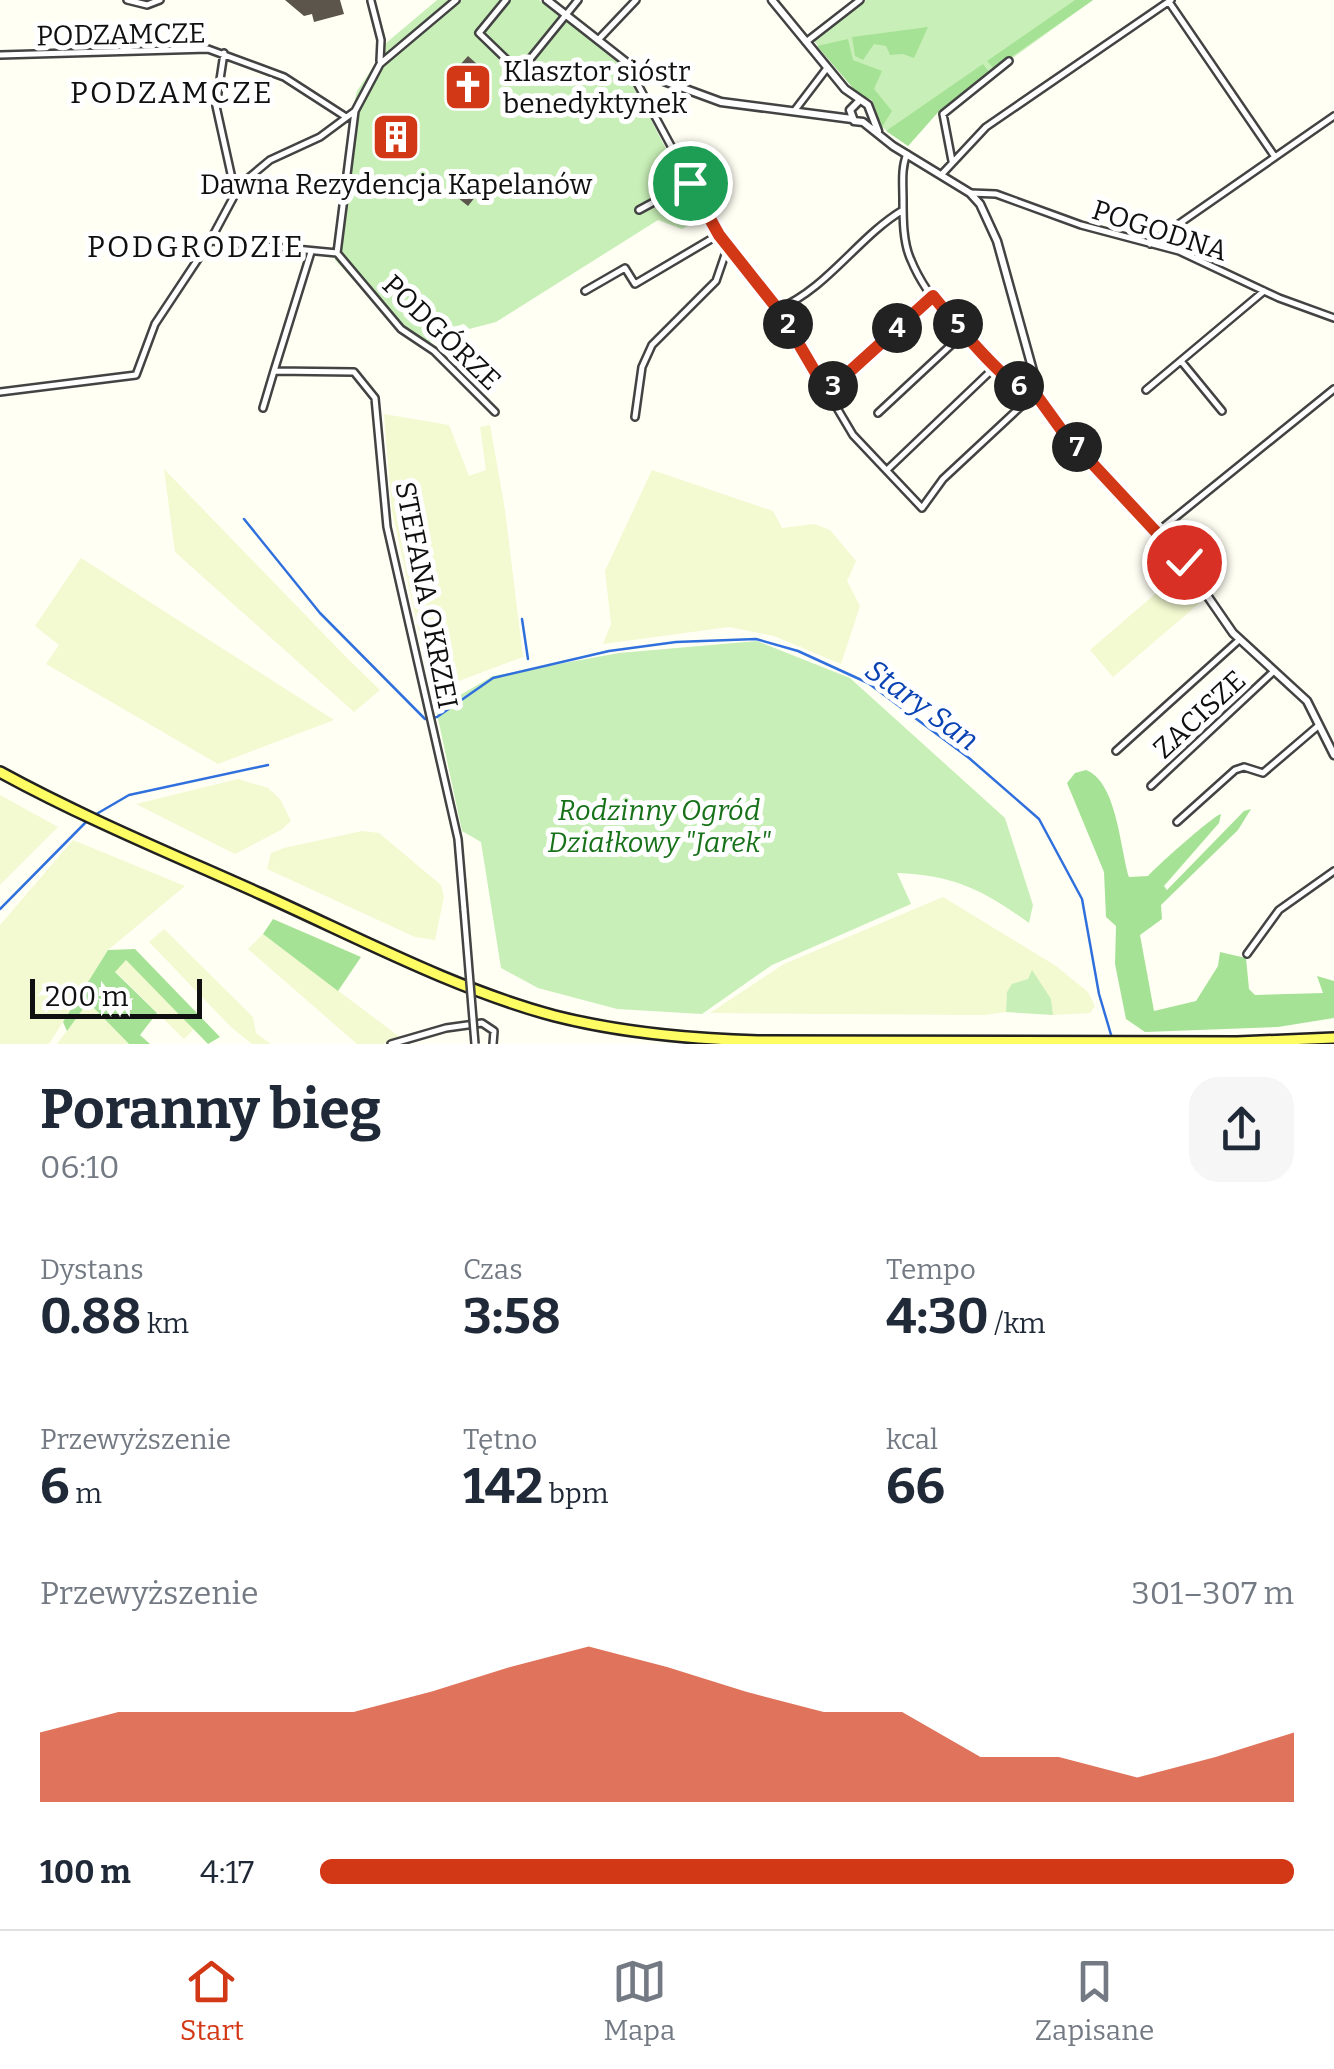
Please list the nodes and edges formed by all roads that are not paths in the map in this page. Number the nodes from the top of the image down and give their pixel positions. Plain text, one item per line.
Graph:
1 (127, 0) edge
2 (160, 0) edge
3 (371, 0) edge
4 (456, 0) edge
5 (506, 0) edge
6 (547, 0) edge
7 (578, 0) edge
8 (636, 0) edge
9 (772, 0) edge
10 (860, 0) edge
11 (1170, 1) edge
12 (566, 15) junction
13 (598, 40) junction
14 (806, 42) junction
15 (224, 53) junction
16 (0, 55) edge
17 (1009, 62) dead end
18 (380, 64) junction
19 (632, 65) junction
20 (827, 68) junction
21 (653, 77) junction
22 (641, 90) junction
23 (853, 109) junction
24 (794, 110) junction
25 (354, 111) junction
26 (346, 116) junction
27 (1334, 116) edge
28 (866, 119) junction
29 (908, 154) junction
30 (1275, 156) junction
31 (952, 162) junction
32 (942, 174) junction
33 (690, 183) junction
34 (235, 193) junction
35 (970, 193) junction
36 (639, 210) dead end
37 (903, 210) junction
38 (719, 235) junction
39 (210, 241) junction
40 (1150, 244) junction
41 (728, 246) junction
42 (311, 252) junction
43 (337, 252) junction
44 (585, 291) dead end
45 (1264, 291) junction
46 (933, 296) junction
47 (778, 309) junction
48 (1334, 318) edge
49 (965, 332) junction
50 (1181, 361) junction
51 (996, 365) junction
52 (274, 371) junction
53 (1334, 388) edge
54 (1146, 390) dead end
55 (0, 392) edge
56 (827, 392) junction
57 (1034, 396) junction
58 (262, 408) dead end
59 (1222, 411) dead end
60 (495, 412) dead end
61 (878, 413) dead end
62 (635, 417) dead end
63 (888, 469) junction
64 (1156, 532) junction
65 (1239, 640) junction
66 (1274, 671) junction
67 (1320, 724) junction
68 (1116, 752) dead end
69 (1334, 755) edge
70 (0, 772) edge
71 (1151, 786) dead end
72 (1177, 822) dead end
73 (1334, 871) edge
74 (1248, 954) dead end
75 (1334, 1038) edge
76 (1101, 1042) edge
77 (1134, 1042) edge
78 (391, 1044) edge
79 (474, 1044) edge
80 (493, 1044) edge

1 - 2 street
3 - 18 street
4 - 18 street
5 - 12 street
6 - 12 street
7 - 12 street
8 - 13 street
9 - 14 street
10 - 14 street
11 - 30 street
11 - 31 street
12 - 13 street
13 - 19 street
14 - 20 street
15 - 16 street, PODZAMCZE
15 - 26 street, PODZAMCZE
15 - 34 street
17 - 31 street
18 - 25 street
19 - 21 street
19 - 22 street
20 - 23 street
20 - 24 street
21 - 22 street
21 - 24 street
22 - 33 street
23 - 24 street
23 - 28 street
23 - 28 street
25 - 26 street
25 - 43 street
26 - 34 street
27 - 30 street
28 - 29 street
29 - 32 street
29 - 37 street
30 - 40 street
31 - 32 street
32 - 35 street
33 - 36 street
33 - 38 street
34 - 39 street
35 - 40 street, POGODNA
35 - 57 street
37 - 46 street
37 - 47 street
38 - 41 street
38 - 44 street
39 - 42 street
39 - 55 street
40 - 45 street, POGODNA
41 - 47 street
41 - 62 street
42 - 43 street
42 - 52 street
43 - 60 street, PODGÓRZE
45 - 48 street, POGODNA
45 - 50 street
46 - 49 street
46 - 56 street
47 - 56 street
49 - 51 street
49 - 61 street
50 - 54 street
50 - 59 street
51 - 57 street
51 - 63 street
52 - 58 street
52 - 79 street, STEFANA OKRZEI, bridge
53 - 64 street
56 - 63 street
57 - 63 street
57 - 64 street
64 - 65 street
65 - 66 street
65 - 68 street, ZACISZE
66 - 67 street
66 - 71 street, ZACISZE
67 - 69 street
67 - 72 street
70 - 76 main road
73 - 74 street
75 - 77 main road
76 - 77 main road
78 - 80 street

